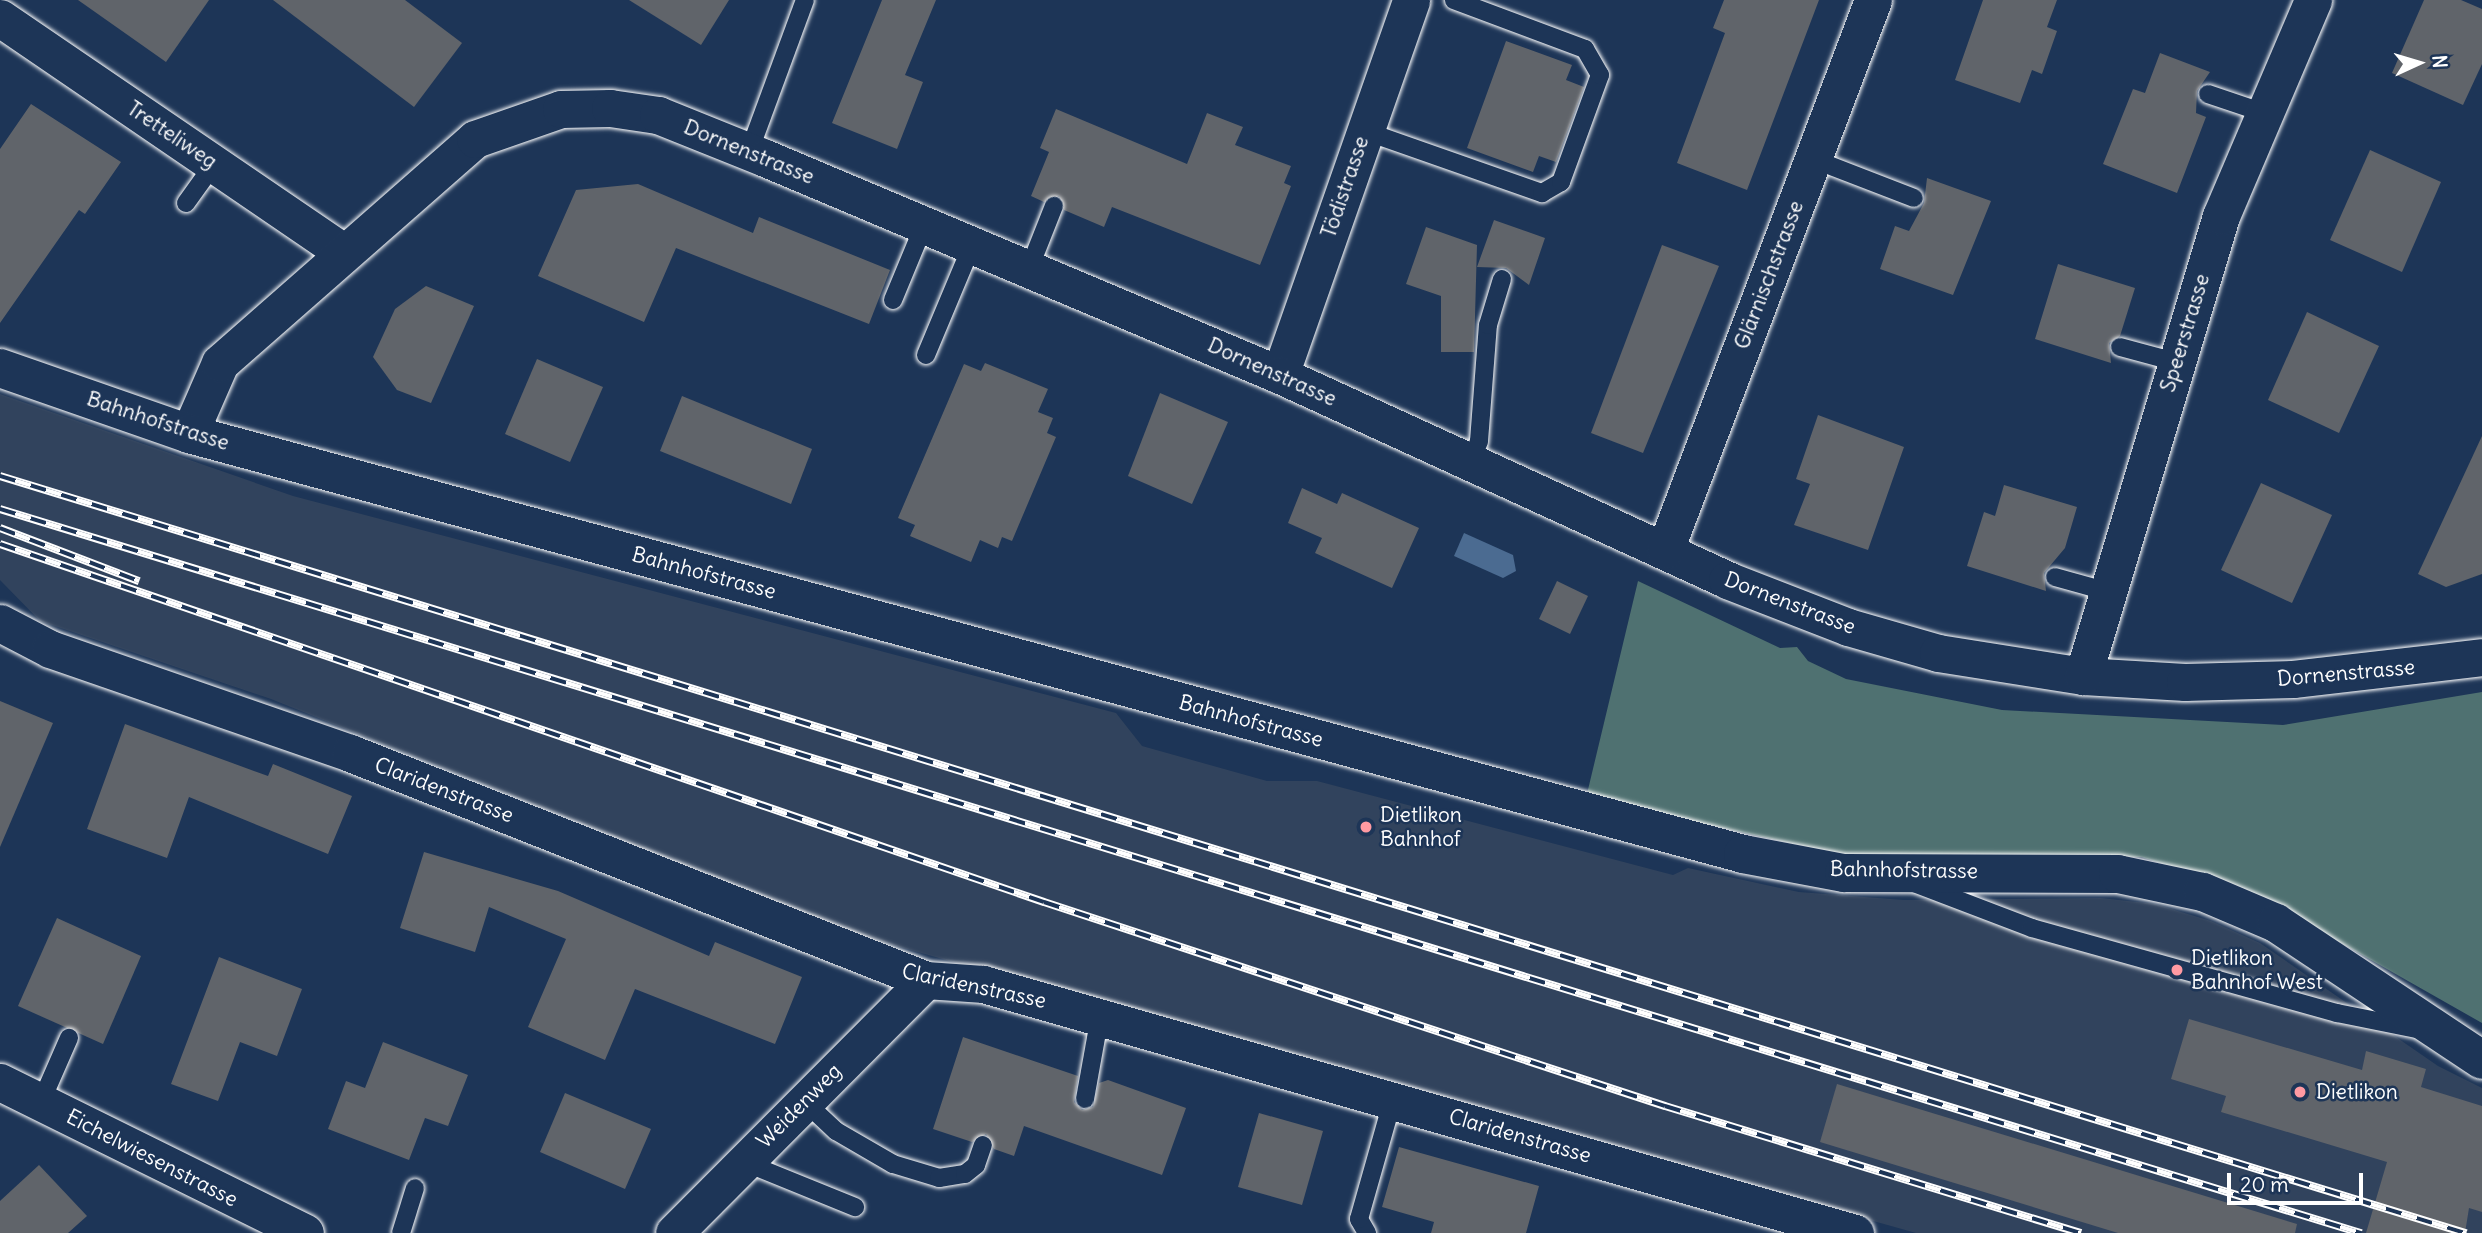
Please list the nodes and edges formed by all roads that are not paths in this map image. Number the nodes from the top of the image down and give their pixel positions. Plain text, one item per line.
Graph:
1 (805, 0) edge
2 (1412, 0) edge
3 (1454, 0) edge
4 (1874, 0) edge
5 (2313, 0) edge
6 (0, 18) edge
7 (2208, 94) dead end
8 (2264, 113) junction
9 (1365, 131) junction
10 (750, 152) junction
11 (1813, 159) junction
12 (214, 164) junction
13 (1914, 198) dead end
14 (186, 204) dead end
15 (1054, 206) dead end
16 (924, 225) junction
17 (972, 245) junction
18 (344, 252) junction
19 (1029, 269) junction
20 (1502, 279) dead end
21 (893, 300) dead end
22 (2120, 346) dead end
23 (926, 355) dead end
24 (2176, 362) junction
25 (0, 368) edge
26 (1280, 375) junction
27 (189, 434) junction
28 (1471, 463) junction
29 (1665, 550) junction
30 (2055, 577) dead end
31 (2109, 592) junction
32 (0, 622) edge
33 (2482, 657) edge
34 (2083, 676) junction
35 (1891, 873) junction
36 (926, 980) junction
37 (1100, 1016) junction
38 (2433, 1032) junction
39 (69, 1038) dead end
40 (2482, 1060) edge
41 (0, 1082) edge
42 (1085, 1099) dead end
43 (1393, 1099) junction
44 (804, 1101) junction
45 (41, 1102) junction
46 (983, 1145) dead end
47 (744, 1162) junction
48 (415, 1188) dead end
49 (855, 1207) dead end
50 (301, 1232) edge
51 (401, 1233) edge
52 (674, 1233) edge
53 (1367, 1233) edge
54 (1855, 1233) edge

1 - 10 lane
2 - 9 street, Tödistrasse
3 - 9 lane
4 - 11 street, Glärnischstrasse
5 - 8 street, Speerstrasse
6 - 12 street, Tretteliweg
7 - 8 lane
8 - 24 street, Speerstrasse
9 - 26 street, Tödistrasse
10 - 16 street, Dornenstrasse
10 - 18 street, Dornenstrasse
11 - 13 lane
11 - 29 street, Glärnischstrasse
12 - 14 lane
12 - 18 street, Tretteliweg
15 - 19 lane
16 - 17 street, Dornenstrasse
16 - 21 lane
17 - 19 street, Dornenstrasse
17 - 23 lane
18 - 27 street, Dornenstrasse
19 - 26 street, Dornenstrasse
20 - 28 lane
22 - 24 lane
24 - 31 street, Speerstrasse
25 - 27 street, Bahnhofstrasse
26 - 28 street, Dornenstrasse
27 - 35 street, Bahnhofstrasse
28 - 29 street, Dornenstrasse
29 - 34 street, Dornenstrasse
30 - 31 lane
31 - 34 street, Speerstrasse
32 - 36 street, Claridenstrasse
33 - 34 street, Dornenstrasse
35 - 38 lane
35 - 38 street, Bahnhofstrasse
36 - 37 street, Claridenstrasse
36 - 44 street, Weidenweg
37 - 42 lane
37 - 43 street, Claridenstrasse
38 - 40 street, Bahnhofstrasse
39 - 45 lane
41 - 45 street, Eichelwiesenstrasse
43 - 53 lane
43 - 54 street, Claridenstrasse
44 - 46 lane
44 - 47 street, Weidenweg
45 - 50 street, Eichelwiesenstrasse
47 - 49 lane
47 - 52 street, Weidenweg
48 - 51 lane

